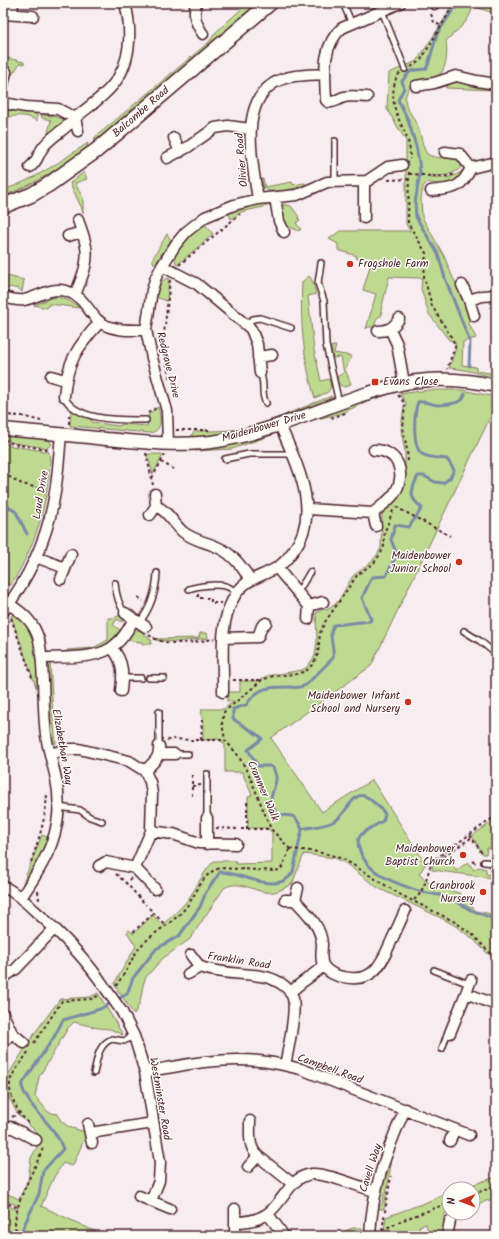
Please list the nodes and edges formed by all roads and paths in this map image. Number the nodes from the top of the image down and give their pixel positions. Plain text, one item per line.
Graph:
1 (13, 3) edge
2 (125, 3) edge
3 (270, 3) edge
4 (343, 3) edge
5 (400, 3) edge
6 (432, 5) edge
7 (192, 6) edge
8 (382, 11) junction
9 (7, 14) edge
10 (32, 16) dead end
11 (352, 24) junction
12 (441, 26) dead end
13 (204, 34) dead end
14 (405, 69) dead end
15 (6, 72) dead end
16 (325, 74) junction
17 (496, 84) edge
18 (3, 85) edge
19 (416, 86) dead end
20 (368, 97) dead end
21 (3, 103) edge
22 (75, 118) junction
23 (250, 129) junction
24 (78, 131) dead end
25 (174, 138) dead end
26 (335, 141) dead end
27 (180, 152) junction
28 (445, 152) dead end
29 (167, 158) dead end
30 (496, 162) edge
31 (402, 165) dead end
32 (470, 166) junction
33 (30, 167) dead end
34 (380, 173) junction
35 (409, 179) junction
36 (335, 182) junction
37 (364, 182) junction
38 (431, 191) dead end
39 (275, 198) junction
40 (258, 199) junction
41 (3, 206) edge
42 (241, 213) dead end
43 (364, 218) dead end
44 (78, 220) dead end
45 (82, 232) junction
46 (284, 232) dead end
47 (68, 236) dead end
48 (321, 263) dead end
49 (162, 266) junction
50 (174, 272) junction
51 (462, 286) dead end
52 (75, 295) junction
53 (496, 295) edge
54 (3, 297) edge
55 (469, 300) junction
56 (474, 316) dead end
57 (399, 319) dead end
58 (100, 322) junction
59 (249, 327) junction
60 (291, 328) dead end
61 (390, 329) junction
62 (146, 330) junction
63 (378, 330) dead end
64 (272, 355) dead end
65 (258, 356) junction
66 (442, 370) dead end
67 (260, 373) joint
68 (449, 374) junction
69 (51, 376) dead end
70 (65, 380) junction
71 (404, 383) junction
72 (496, 386) edge
73 (172, 388) dead end
74 (67, 400) junction
75 (164, 400) junction
76 (266, 403) dead end
77 (339, 403) junction
78 (3, 415) edge
79 (146, 420) joint
80 (43, 422) dead end
81 (174, 425) dead end
82 (280, 425) junction
83 (3, 429) edge
84 (213, 430) dead end
85 (64, 431) junction
86 (3, 440) edge
87 (167, 448) junction
88 (374, 450) dead end
89 (140, 451) dead end
90 (51, 453) dead end
91 (292, 454) junction
92 (225, 459) dead end
93 (161, 462) junction
94 (175, 470) dead end
95 (3, 475) edge
96 (155, 494) dead end
97 (47, 497) dead end
98 (156, 506) junction
99 (395, 506) dead end
100 (308, 509) junction
101 (373, 513) junction
102 (150, 515) dead end
103 (388, 523) dead end
104 (376, 526) dead end
105 (450, 536) dead end
106 (71, 554) dead end
107 (36, 557) junction
108 (65, 568) junction
109 (277, 568) junction
110 (310, 572) dead end
111 (157, 573) dead end
112 (61, 579) dead end
113 (250, 579) junction
114 (115, 583) dead end
115 (198, 586) junction
116 (189, 589) dead end
117 (237, 592) junction
118 (296, 592) junction
119 (323, 602) dead end
120 (230, 606) junction
121 (309, 606) junction
122 (6, 611) edge
123 (126, 613) joint
124 (308, 619) dead end
125 (140, 623) junction
126 (266, 623) dead end
127 (464, 631) dead end
128 (223, 638) junction
129 (112, 648) junction
130 (496, 654) edge
131 (42, 658) junction
132 (122, 678) junction
133 (141, 678) dead end
134 (149, 678) dead end
135 (164, 678) dead end
136 (224, 680) junction
137 (262, 680) junction
138 (33, 683) dead end
139 (122, 691) dead end
140 (223, 692) dead end
141 (159, 712) dead end
142 (202, 720) dead end
143 (201, 740) junction
144 (225, 740) junction
145 (159, 750) junction
146 (50, 754) junction
147 (175, 754) joint
148 (188, 754) dead end
149 (145, 771) junction
150 (207, 774) dead end
151 (192, 775) dead end
152 (47, 788) dead end
153 (192, 798) dead end
154 (247, 802) dead end
155 (58, 807) junction
156 (496, 816) edge
157 (207, 818) joint
158 (102, 821) dead end
159 (207, 828) junction
160 (247, 829) junction
161 (271, 829) junction
162 (151, 831) junction
163 (470, 835) junction
164 (471, 838) junction
165 (207, 844) junction
166 (236, 844) dead end
167 (290, 849) junction
168 (483, 856) dead end
169 (448, 859) dead end
170 (100, 866) dead end
171 (29, 867) dead end
172 (136, 870) junction
173 (496, 882) edge
174 (3, 886) edge
175 (38, 886) dead end
176 (495, 886) edge
177 (298, 888) dead end
178 (155, 889) dead end
179 (21, 898) junction
180 (285, 900) dead end
181 (295, 900) junction
182 (414, 900) junction
183 (39, 904) dead end
184 (146, 905) dead end
185 (149, 908) dead end
186 (154, 913) junction
187 (399, 915) dead end
188 (166, 926) junction
189 (55, 928) junction
190 (133, 932) dead end
191 (191, 955) dead end
192 (496, 956) edge
193 (323, 966) junction
194 (200, 967) junction
195 (434, 970) dead end
196 (188, 974) dead end
197 (3, 978) edge
198 (469, 986) junction
199 (109, 989) junction
200 (290, 993) junction
201 (496, 1005) edge
202 (3, 1014) edge
203 (12, 1033) junction
204 (450, 1033) joint
205 (134, 1036) junction
206 (3, 1042) edge
207 (29, 1046) junction
208 (442, 1049) dead end
209 (285, 1065) junction
210 (145, 1072) junction
211 (94, 1073) dead end
212 (405, 1109) junction
213 (250, 1121) dead end
214 (153, 1123) junction
215 (32, 1127) dead end
216 (3, 1129) edge
217 (454, 1130) junction
218 (90, 1133) dead end
219 (469, 1135) dead end
220 (39, 1141) joint
221 (450, 1141) dead end
222 (258, 1156) junction
223 (248, 1167) dead end
224 (391, 1175) dead end
225 (293, 1184) junction
226 (496, 1186) edge
227 (375, 1191) junction
228 (481, 1191) edge
229 (138, 1196) dead end
230 (3, 1201) edge
231 (151, 1201) junction
232 (441, 1206) edge
233 (18, 1208) junction
234 (170, 1209) dead end
235 (235, 1209) dead end
236 (268, 1214) junction
237 (450, 1221) dead end
238 (235, 1222) junction
239 (382, 1230) junction
240 (27, 1236) edge
241 (235, 1236) edge
242 (284, 1236) edge
243 (370, 1236) edge
244 (381, 1236) edge
245 (447, 1236) edge

1 - 9 street
2 - 22 street
3 - 41 main road, Balcombe Road
4 - 11 lane
5 - 8 street
6 - 12 path
7 - 13 street
8 - 11 street
8 - 14 lane
9 - 10 street
11 - 16 street
15 - 18 street
16 - 20 street
16 - 23 street, Olivier Road
17 - 19 street
21 - 22 street
22 - 24 street
22 - 33 street
23 - 27 street
23 - 40 street, Olivier Road
25 - 27 street
26 - 36 lane
27 - 29 street
28 - 32 street
30 - 32 street
31 - 34 street, Redgrave Drive
32 - 35 path
32 - 38 street
34 - 35 path
34 - 37 street, Redgrave Drive
35 - 68 path
36 - 37 street, Redgrave Drive
36 - 39 street, Redgrave Drive
37 - 43 street
39 - 40 street, Redgrave Drive
39 - 46 street
40 - 49 street, Redgrave Drive
42 - 50 path
44 - 45 street
45 - 47 street
45 - 52 street
48 - 77 lane
49 - 50 street
49 - 62 street, Redgrave Drive
50 - 59 street
50 - 73 path
51 - 55 street
52 - 54 street
52 - 58 street
53 - 55 street
55 - 56 street
57 - 61 street
58 - 62 street
58 - 70 street
59 - 60 lane
59 - 65 street
61 - 63 street
61 - 71 street
62 - 75 street, Redgrave Drive
64 - 65 street
65 - 67 street
66 - 68 path
67 - 76 lane
68 - 71 street, Maidenbower Drive
68 - 72 street, Maidenbower Drive
69 - 70 street
70 - 74 street
71 - 77 street, Maidenbower Drive
74 - 79 lane
74 - 85 path
75 - 79 path
75 - 87 street, Redgrave Drive
77 - 82 street, Maidenbower Drive
78 - 80 path
81 - 84 path
82 - 87 street, Maidenbower Drive
82 - 91 street
83 - 85 street, Maidenbower Drive
85 - 87 street, Maidenbower Drive
85 - 107 street, Laud Drive
86 - 90 path
87 - 93 path
88 - 101 street
89 - 93 path
91 - 92 lane
91 - 100 street
93 - 94 path
95 - 97 path
96 - 98 street
98 - 102 street
98 - 113 street
99 - 105 path
100 - 101 street
100 - 109 street
101 - 104 street
103 - 137 path
106 - 108 street
107 - 108 street
107 - 122 street, Laud Drive
108 - 112 street
109 - 113 street
109 - 118 street
110 - 118 lane
111 - 125 lane
113 - 117 street
114 - 123 lane
115 - 116 lane
115 - 117 lane
115 - 120 path
117 - 120 street
118 - 121 street
119 - 121 street
120 - 128 street
121 - 124 street
122 - 131 street, Elizabethan Way
122 - 138 path
123 - 125 street
125 - 128 path
125 - 129 street
126 - 128 street
127 - 130 lane
128 - 136 street
129 - 131 street
129 - 132 street
131 - 146 street, Elizabethan Way
132 - 133 lane
132 - 139 street
134 - 135 lane
136 - 137 path
136 - 140 street
137 - 144 path
141 - 145 lane
142 - 143 path
143 - 144 path
143 - 145 path
144 - 161 path, Cranmer Walk
145 - 147 street
145 - 149 street
146 - 149 street
146 - 155 street, Elizabethan Way
147 - 148 lane
149 - 162 street
150 - 157 lane
151 - 153 path
152 - 171 path
154 - 160 path
155 - 158 lane
155 - 179 street, Elizabethan Way
156 - 163 path
157 - 159 street
159 - 160 path
159 - 165 street
160 - 161 path
161 - 167 path, Cranmer Walk
162 - 165 street
162 - 172 street
163 - 164 path
163 - 182 path
164 - 168 path
164 - 169 path
165 - 166 street
167 - 182 path
167 - 188 path
170 - 172 street
172 - 178 street
172 - 184 path
173 - 176 path
174 - 179 street, Westminster Road
175 - 183 path
177 - 181 street
179 - 189 street, Westminster Road
180 - 181 street
181 - 193 street
182 - 192 path
185 - 186 path
186 - 188 path
186 - 190 path
187 - 193 street
188 - 199 path
189 - 197 street
189 - 199 street, Westminster Road
191 - 194 street, Franklin Road
193 - 200 street
194 - 196 street, Franklin Road
194 - 200 street, Franklin Road
195 - 198 lane
198 - 201 street
198 - 204 street
199 - 205 street, Westminster Road, bridge
199 - 207 path
200 - 209 street
202 - 203 street
203 - 206 street
203 - 207 street
204 - 208 lane
205 - 210 street, Westminster Road
205 - 211 lane
207 - 215 path
209 - 210 street, Campbell Road
209 - 212 street, Campbell Road
210 - 214 street, Westminster Road
212 - 217 street, Campbell Road
212 - 227 street, Cavell Way
213 - 222 street
214 - 218 street
214 - 231 street, Westminster Road
216 - 220 street
217 - 219 street, Campbell Road
217 - 221 street
220 - 233 path
222 - 223 street
222 - 225 street
224 - 239 path
225 - 227 street
225 - 236 street
226 - 228 path
227 - 243 street, Cavell Way
229 - 231 street
230 - 233 path
231 - 234 street
232 - 239 path
233 - 240 path
235 - 238 street
236 - 238 street
236 - 242 street
237 - 245 street
238 - 241 street
239 - 243 path
239 - 244 path

